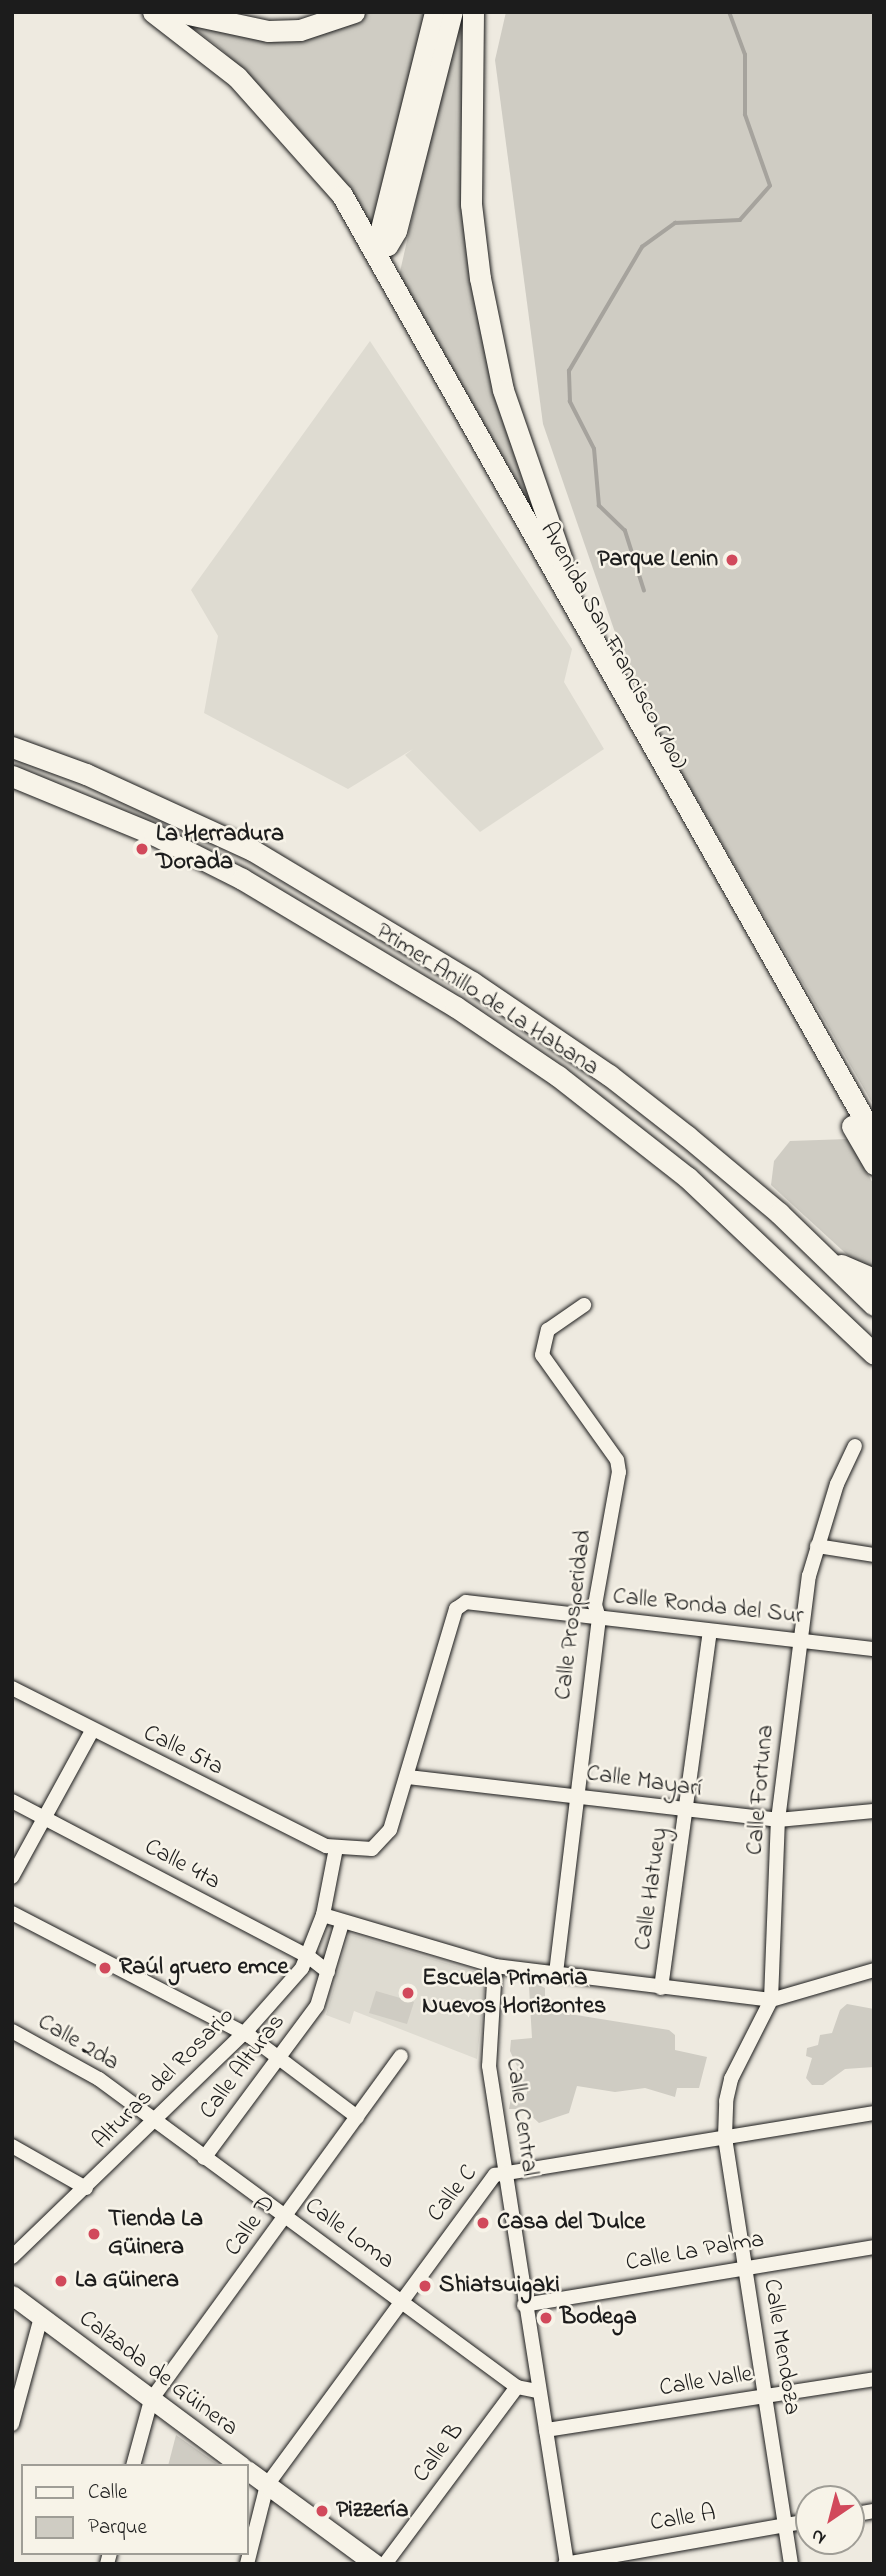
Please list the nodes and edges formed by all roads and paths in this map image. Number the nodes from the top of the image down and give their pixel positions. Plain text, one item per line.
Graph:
1 (153, 12) edge
2 (179, 12) edge
3 (354, 12) edge
4 (434, 12) edge
5 (453, 12) edge
6 (473, 12) edge
7 (367, 248) junction
8 (585, 621) junction
9 (12, 747) edge
10 (12, 776) edge
11 (874, 1137) edge
12 (874, 1164) edge
13 (872, 1294) edge
14 (819, 1298) junction
15 (584, 1305) dead end
16 (874, 1354) edge
17 (855, 1446) dead end
18 (817, 1546) junction
19 (874, 1555) edge
20 (599, 1618) junction
21 (710, 1631) junction
22 (800, 1639) junction
23 (874, 1649) edge
24 (12, 1688) edge
25 (92, 1731) junction
26 (408, 1777) junction
27 (574, 1796) junction
28 (12, 1801) edge
29 (874, 1811) edge
30 (686, 1812) junction
31 (44, 1818) junction
32 (778, 1820) junction
33 (336, 1849) junction
34 (12, 1877) edge
35 (12, 1913) edge
36 (323, 1915) junction
37 (342, 1923) junction
38 (309, 1957) junction
39 (495, 1966) junction
40 (874, 1970) edge
41 (328, 1972) junction
42 (556, 1973) junction
43 (661, 1988) junction
44 (771, 2000) junction
45 (12, 2031) edge
46 (242, 2034) junction
47 (281, 2056) junction
48 (401, 2056) dead end
49 (874, 2113) edge
50 (358, 2117) junction
51 (153, 2121) junction
52 (725, 2137) junction
53 (12, 2146) edge
54 (204, 2158) junction
55 (505, 2171) junction
56 (86, 2188) junction
57 (286, 2217) junction
58 (874, 2247) edge
59 (12, 2257) edge
60 (746, 2266) junction
61 (12, 2295) edge
62 (402, 2301) junction
63 (524, 2305) junction
64 (41, 2317) junction
65 (874, 2379) edge
66 (517, 2387) junction
67 (538, 2391) junction
68 (766, 2396) junction
69 (151, 2400) junction
70 (12, 2424) edge
71 (546, 2430) junction
72 (134, 2464) edge
73 (238, 2464) edge
74 (248, 2471) edge
75 (267, 2485) junction
76 (795, 2523) edge
77 (786, 2525) junction
78 (566, 2563) edge
79 (247, 2564) edge
80 (375, 2564) edge
81 (385, 2564) edge
82 (792, 2564) edge

1 - 7 highway, Avenida San Francisco (100)
2 - 3 highway
4 - 7 main road
5 - 7 main road
6 - 8 highway
7 - 8 highway, Avenida San Francisco (100)
7 - 12 highway, Avenida San Francisco (100)
8 - 11 highway, Avenida San Francisco (100)
9 - 13 highway, Primer Anillo de La Habana
10 - 14 highway, Primer Anillo de La Habana
13 - 14 highway
14 - 16 highway, Primer Anillo de La Habana
15 - 20 street, Calle Prosperidad
17 - 18 street, Calle Fortuna
18 - 19 street
18 - 22 street, Calle Fortuna
20 - 21 street, Calle Ronda del Sur
20 - 26 street, Calle Ronda del Sur
20 - 27 street, Calle Prosperidad
21 - 22 street, Calle Ronda del Sur
21 - 30 street, Calle Hatuey
22 - 23 street, Calle Ronda del Sur
22 - 32 street, Calle Fortuna
24 - 25 street, Calle 5ta
25 - 31 street
25 - 33 street, Calle 5ta
26 - 27 street, Calle Mayarí
26 - 33 street
27 - 30 street, Calle Mayarí
27 - 42 street, Calle Prosperidad
28 - 31 street, Calle 4ta
29 - 32 street, Calle Mayarí
30 - 32 street, Calle Mayarí
30 - 43 street, Calle Hatuey
31 - 34 street
31 - 38 street, Calle 4ta
32 - 44 street, Calle Fortuna
33 - 36 street, Alturas del Rosario
35 - 46 street
36 - 37 street
36 - 38 street, Alturas del Rosario
37 - 39 street
37 - 41 street, Calle Alturas
38 - 41 street, Calle 4ta
38 - 46 street, Alturas del Rosario
39 - 42 street
39 - 55 street, Calle Central
40 - 44 street
41 - 47 street, Calle Alturas
42 - 43 street
43 - 44 street
44 - 52 street, Calle Fortuna
45 - 51 street, Calle 2da
46 - 47 street
46 - 51 street, Alturas del Rosario
47 - 50 street
47 - 54 street, Calle Alturas
48 - 50 street, Calle D
49 - 52 street, Calle C
50 - 57 street, Calle D
51 - 54 street, Calle Loma
51 - 56 street, Alturas del Rosario
52 - 55 street, Calle C
52 - 60 street, Calle Mendoza
53 - 56 street
54 - 57 street, Calle Loma
55 - 62 street, Calle C
55 - 63 street, Calle Central
56 - 59 street, Alturas del Rosario
57 - 62 street, Calle Loma
57 - 69 street, Calle D
58 - 60 street, Calle La Palma
60 - 63 street, Calle La Palma
60 - 68 street, Calle Mendoza
61 - 64 main road, Calzada de Güinera
62 - 66 street, Calle Loma
62 - 75 street, Calle C
63 - 67 street, Calle Central
64 - 69 main road, Calzada de Güinera
64 - 70 street
65 - 68 street, Calle Valle
66 - 67 street
66 - 81 street, Calle B
67 - 71 street, Calle Central
68 - 71 street, Calle Valle
68 - 77 street, Calle Mendoza
69 - 72 street, Calle D
69 - 73 main road, Calzada de Güinera
71 - 78 street, Calle Central
74 - 75 main road, Calzada de Güinera
75 - 79 street, Calle C
75 - 80 main road, Calzada de Güinera
76 - 77 street, Calle A
77 - 78 street, Calle A
77 - 82 street, Calle Mendoza

